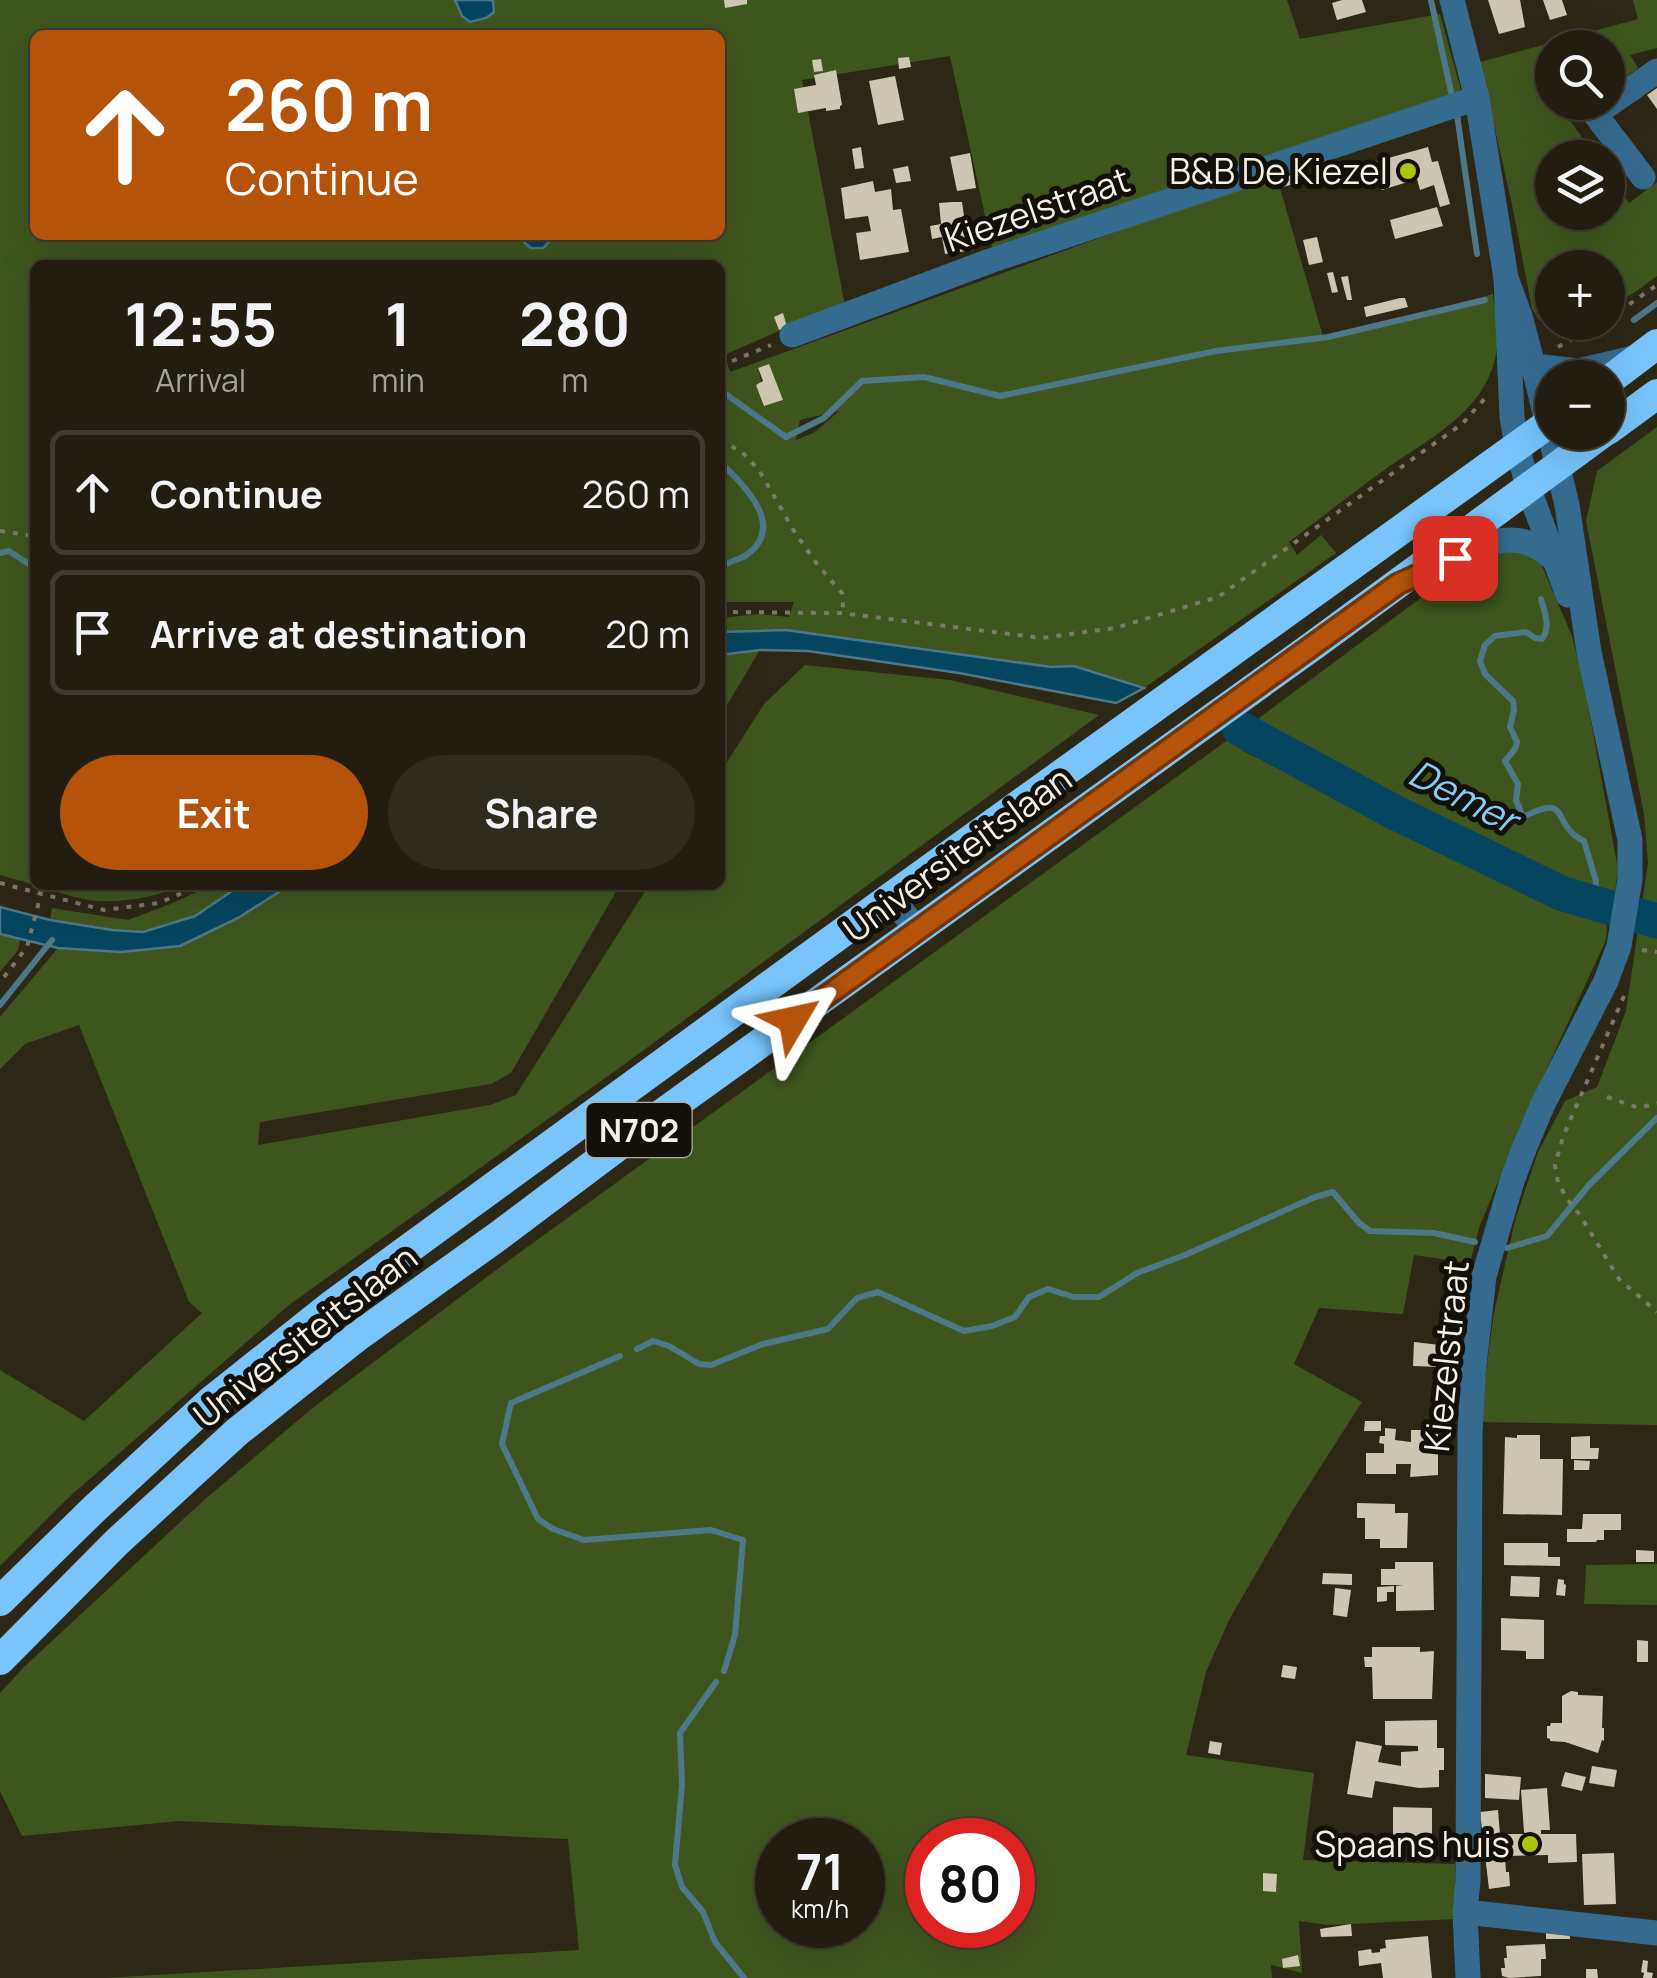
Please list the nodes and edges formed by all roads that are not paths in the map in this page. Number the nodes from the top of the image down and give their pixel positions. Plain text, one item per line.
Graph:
1 (1452, 0) edge
2 (1657, 71) edge
3 (1478, 98) junction
4 (1643, 177) dead end
5 (1506, 278) junction
6 (792, 335) road end
7 (1648, 351) edge
8 (1543, 358) joint
9 (1625, 368) edge
10 (1657, 394) edge
11 (1625, 417) edge
12 (1535, 433) edge
13 (1517, 446) junction
14 (1555, 450) edge
15 (1580, 450) edge
16 (1558, 466) junction
17 (1528, 487) junction
18 (1555, 560) junction
19 (1398, 584) junction
20 (1588, 652) junction
21 (891, 897) junction
22 (917, 930) junction
23 (0, 1601) edge
24 (0, 1660) edge
25 (1465, 1912) junction
26 (1657, 1933) edge
27 (1468, 1978) edge

1 - 3 street, Kiezelstraat
2 - 4 street
3 - 5 street, Kiezelstraat
3 - 6 street, Kiezelstraat
5 - 8 street, Kiezelstraat
5 - 13 street, Kiezelstraat
7 - 8 street
7 - 9 highway
10 - 11 highway, Universiteitslaan / N702
12 - 13 highway, Universiteitslaan / N702
13 - 17 street, Kiezelstraat
13 - 21 highway, Universiteitslaan / N702
14 - 16 street, Kiezelstraat
15 - 16 highway, Universiteitslaan / N702
16 - 17 highway, Universiteitslaan / N702
16 - 20 street, Kiezelstraat
17 - 18 street, Kiezelstraat
17 - 19 highway, Universiteitslaan / N702
18 - 19 street
18 - 20 street, Kiezelstraat
19 - 22 highway, Universiteitslaan / N702
20 - 25 street, Kiezelstraat
21 - 22 street
21 - 23 highway, Universiteitslaan / N702
22 - 24 highway, Universiteitslaan / N702
25 - 26 street
25 - 27 street, Kiezelstraat

